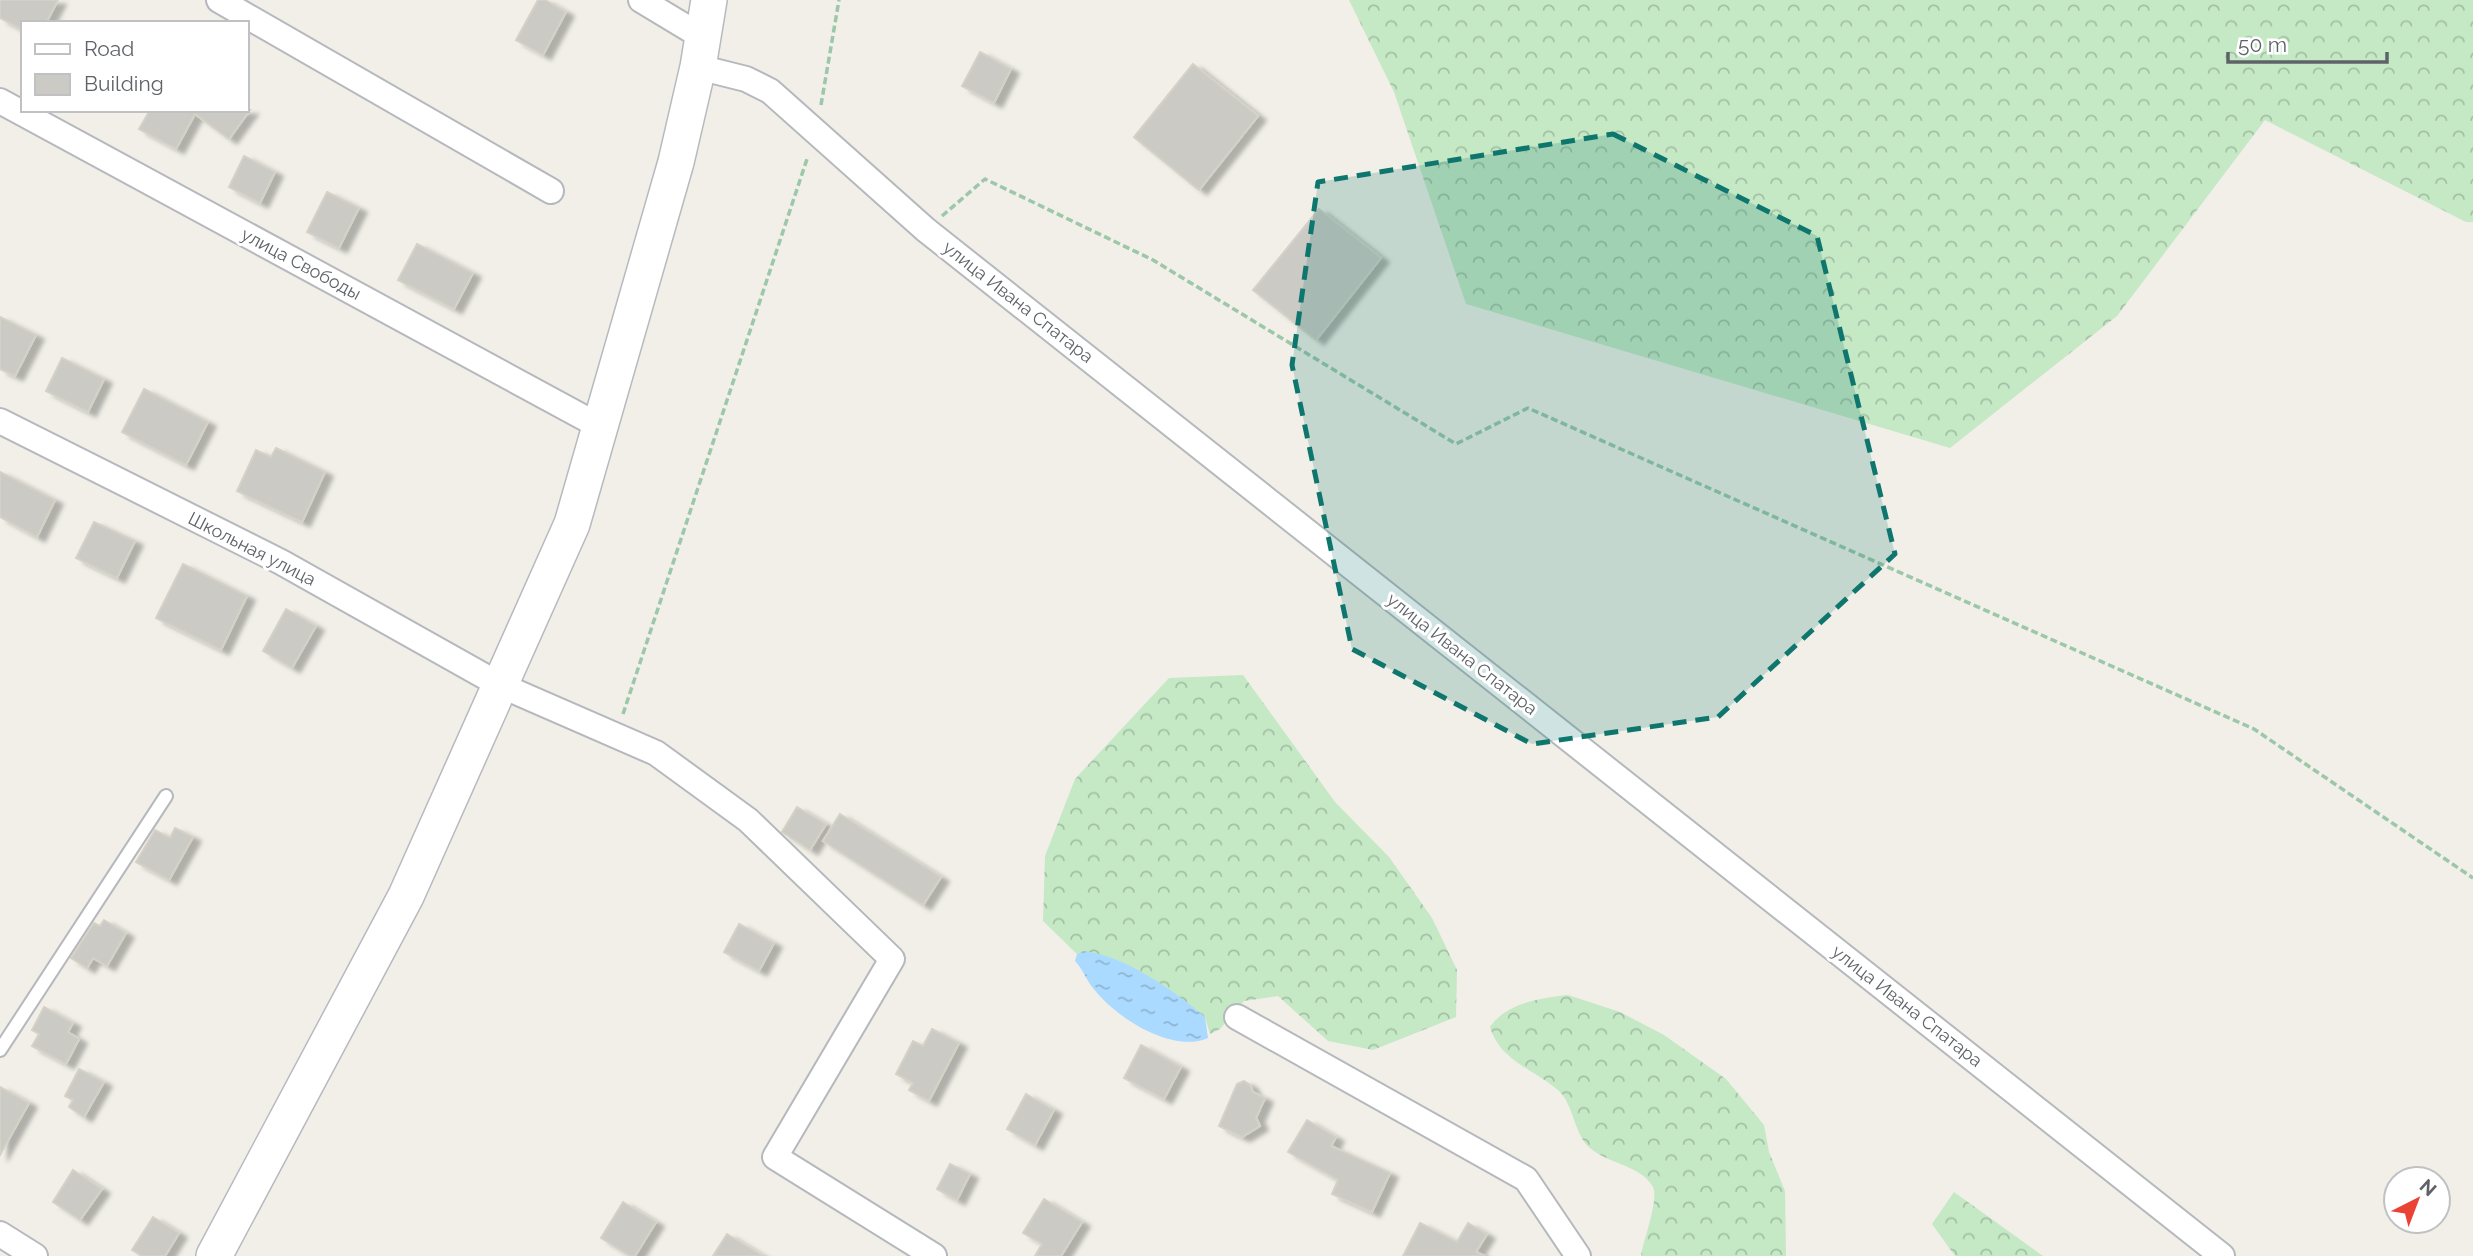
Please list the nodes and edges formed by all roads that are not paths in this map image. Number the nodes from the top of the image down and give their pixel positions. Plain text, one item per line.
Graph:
1 (219, 0) edge
2 (641, 0) edge
3 (709, 0) edge
4 (701, 52) junction
5 (0, 102) edge
6 (551, 191) dead end
7 (0, 421) edge
8 (601, 427) junction
9 (500, 685) junction
10 (166, 796) dead end
11 (1237, 1017) dead end
12 (0, 1050) edge
13 (0, 1234) edge
14 (35, 1256) edge
15 (214, 1256) edge
16 (934, 1256) edge
17 (1578, 1256) edge
18 (2222, 1256) edge

1 - 6 street
2 - 4 street, улица Ивана Спатара
3 - 4 main road
4 - 8 main road
4 - 18 street, улица Ивана Спатара
5 - 8 street, улица Свободы
7 - 9 street, Школьная улица
8 - 9 main road
9 - 15 main road
9 - 16 street, Школьная улица
10 - 12 lane
11 - 17 street
13 - 14 street

